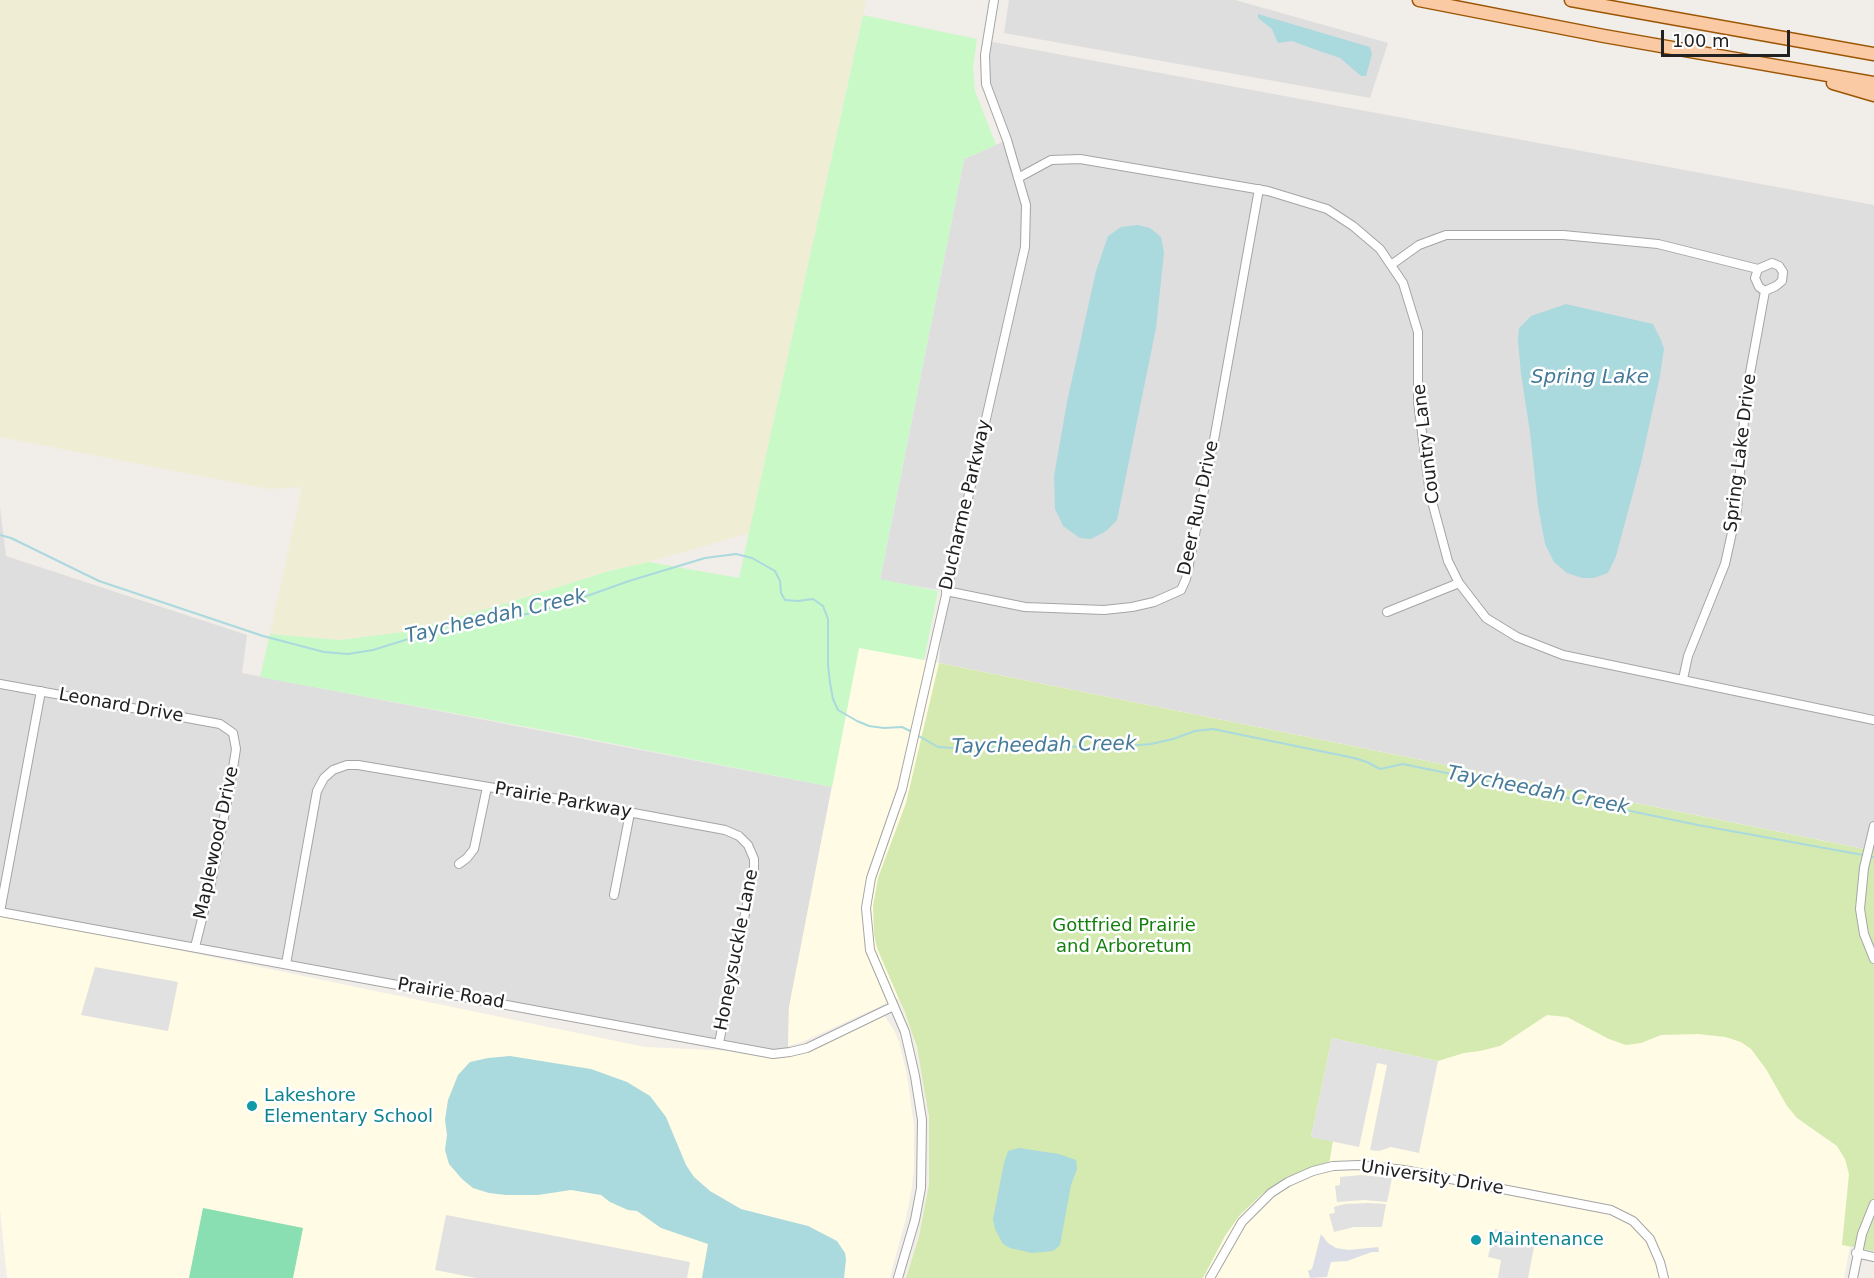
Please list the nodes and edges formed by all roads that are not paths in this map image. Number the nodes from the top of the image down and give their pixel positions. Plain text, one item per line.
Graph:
1 (994, 0) edge
2 (1419, 0) edge
3 (1571, 0) edge
4 (1874, 54) edge
5 (1774, 66) junction
6 (1874, 83) edge
7 (1874, 94) edge
8 (1018, 178) junction
9 (1259, 189) junction
10 (1391, 265) junction
11 (1758, 269) junction
12 (1765, 291) junction
13 (1459, 583) junction
14 (946, 591) junction
15 (1387, 612) dead end
16 (1683, 679) junction
17 (0, 684) edge
18 (40, 692) junction
19 (1874, 720) edge
20 (235, 739) joint
21 (487, 787) junction
22 (630, 813) junction
23 (1874, 826) edge
24 (753, 856) joint
25 (459, 864) dead end
26 (614, 896) dead end
27 (0, 912) edge
28 (195, 947) junction
29 (1874, 959) edge
30 (286, 964) junction
31 (894, 1006) junction
32 (719, 1043) junction
33 (1874, 1204) edge
34 (1856, 1253) junction
35 (1874, 1257) edge
36 (898, 1278) edge
37 (1210, 1278) edge
38 (1664, 1278) edge
39 (1853, 1278) edge

1 - 8 street, Ducharme Parkway
2 - 5 main road
3 - 4 main road
5 - 6 main road
5 - 7 main road
8 - 9 street, Country Lane
8 - 14 street, Ducharme Parkway
9 - 10 street, Country Lane
9 - 14 street, Deer Run Drive
10 - 11 street
10 - 13 street, Country Lane
11 - 12 street, Spring Lake Drive
11 - 12 street
12 - 16 street, Spring Lake Drive
13 - 15 street
13 - 16 street, Country Lane
14 - 31 street, Ducharme Parkway
16 - 19 street, Country Lane
17 - 18 street, Leonard Drive
18 - 20 street, Leonard Drive
18 - 27 street
20 - 28 street, Maplewood Drive
21 - 22 street, Prairie Parkway
21 - 25 street
21 - 30 street, Prairie Parkway
22 - 24 street, Prairie Parkway
22 - 26 street
23 - 29 street
24 - 32 street, Honeysuckle Lane
27 - 28 street, Prairie Road
28 - 30 street, Prairie Road
30 - 32 street, Prairie Road
31 - 32 street, Prairie Road
31 - 36 street, Ducharme Parkway
33 - 34 street
34 - 35 street
34 - 39 street
37 - 38 street, University Drive

